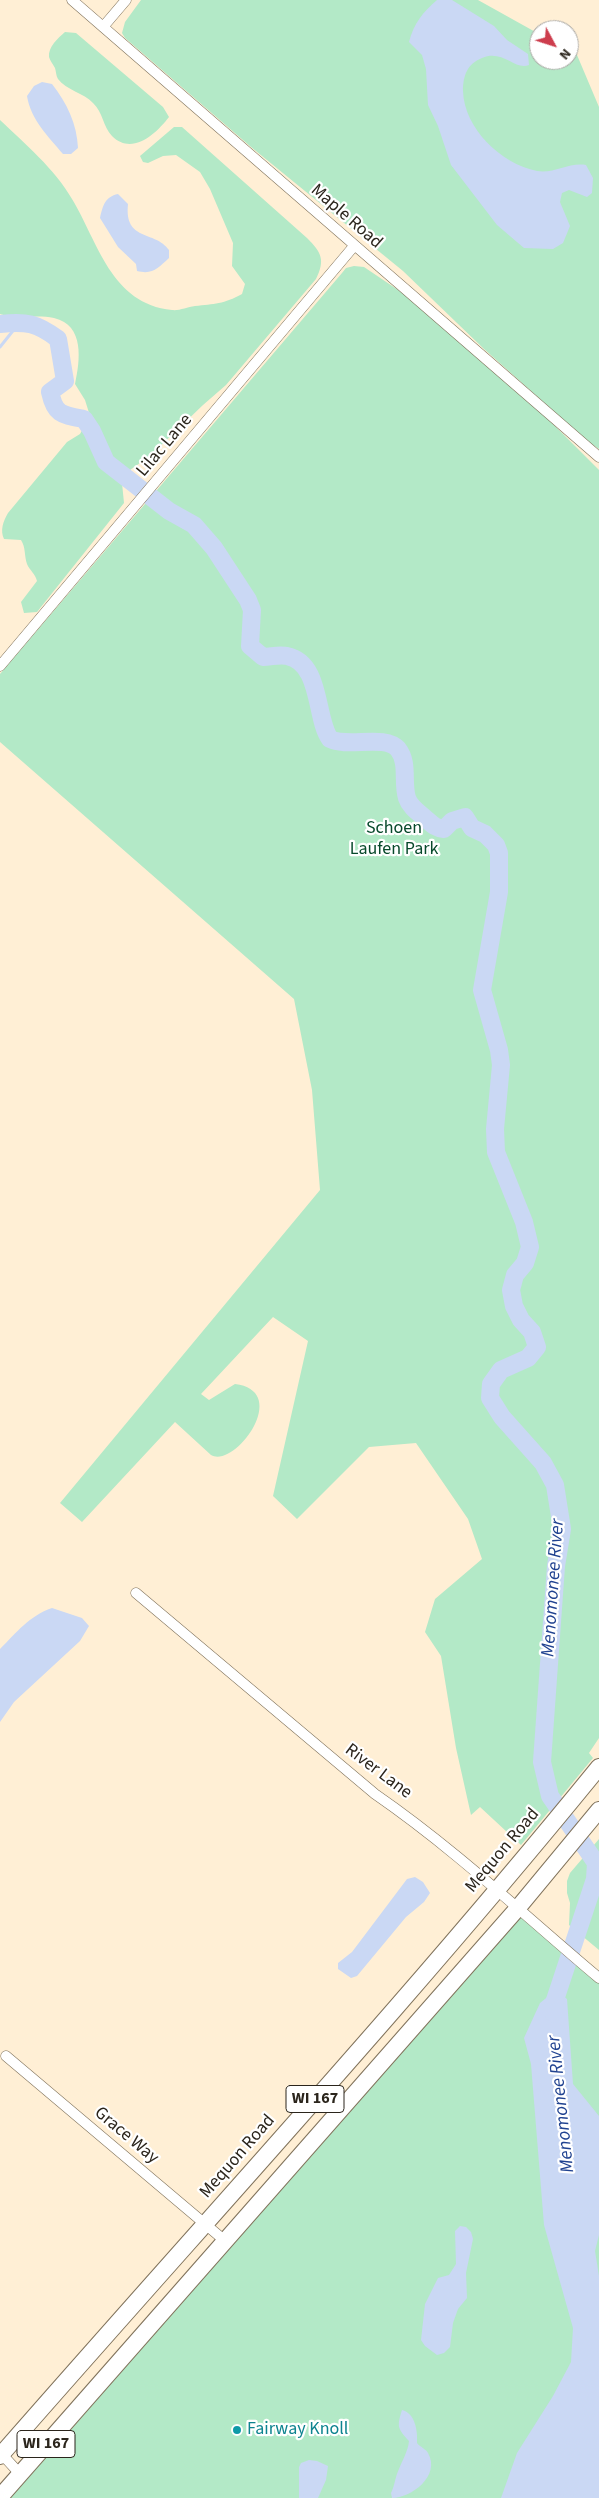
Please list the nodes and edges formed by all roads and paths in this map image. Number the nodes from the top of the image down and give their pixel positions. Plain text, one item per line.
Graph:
1 (72, 0) edge
2 (126, 0) edge
3 (103, 27) junction
4 (354, 246) junction
5 (599, 457) edge
6 (0, 666) edge
7 (136, 1593) dead end
8 (599, 1767) edge
9 (599, 1810) edge
10 (498, 1889) junction
11 (517, 1909) junction
12 (599, 1978) edge
13 (363, 2044) junction
14 (6, 2056) dead end
15 (382, 2060) junction
16 (206, 2225) junction
17 (224, 2240) junction
18 (0, 2454) edge
19 (20, 2474) junction
20 (0, 2497) edge

1 - 3 street, Maple Road
2 - 3 street
3 - 4 street, Maple Road
4 - 5 street, Maple Road
4 - 6 street, Lilac Lane
7 - 10 street, River Lane
8 - 10 main road, Mequon Road / WI 167
9 - 11 main road, WI 167
10 - 11 street, River Lane
10 - 13 main road, Mequon Road / WI 167
11 - 12 street, River Lane
11 - 15 main road, WI 167
13 - 15 main road
13 - 16 main road, Mequon Road / WI 167
14 - 16 street, Grace Way
15 - 17 main road, WI 167
16 - 17 street, Grace Way
16 - 18 main road, Mequon Road / WI 167
17 - 19 main road, WI 167
18 - 19 street
19 - 20 main road, WI 167

